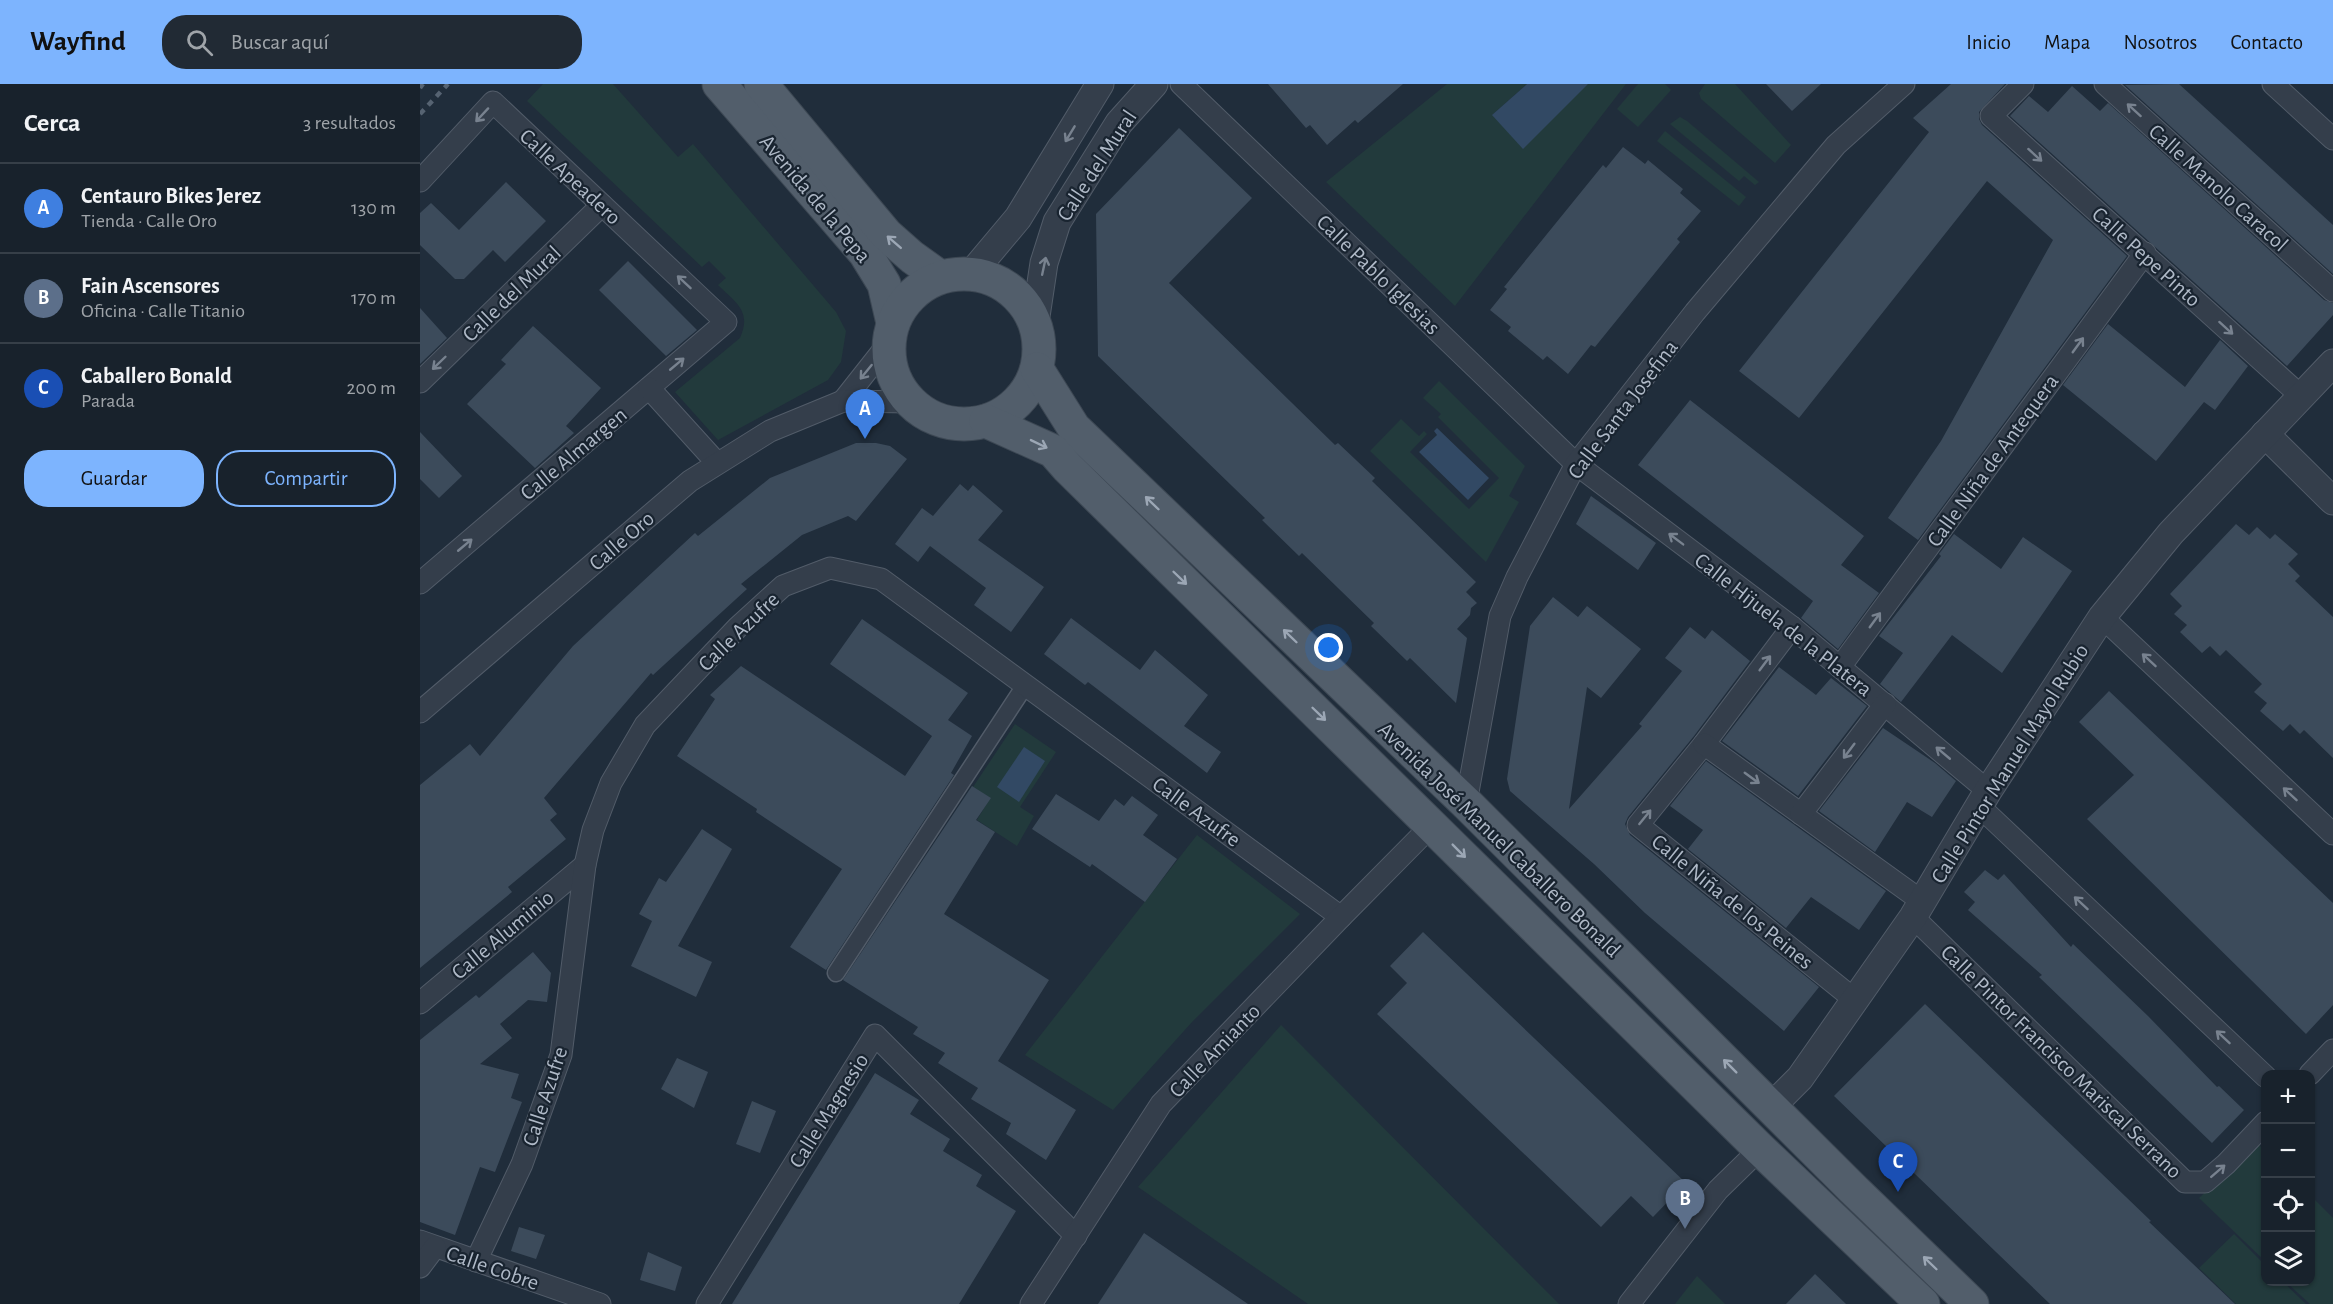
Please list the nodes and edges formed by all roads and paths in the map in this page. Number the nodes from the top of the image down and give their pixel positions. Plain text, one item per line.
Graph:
1 (719, 84) edge
2 (761, 84) edge
3 (1100, 84) edge
4 (1154, 84) edge
5 (1181, 84) edge
6 (1904, 84) edge
7 (2023, 84) edge
8 (2105, 84) edge
9 (2273, 84) edge
10 (2333, 139) edge
11 (420, 181) edge
12 (602, 205) junction
13 (2145, 254) junction
14 (956, 276) junction
15 (2333, 291) edge
16 (726, 322) joint
17 (1035, 323) junction
18 (891, 334) junction
19 (2333, 363) edge
20 (1037, 369) junction
21 (420, 381) edge
22 (649, 388) junction
23 (2302, 397) junction
24 (843, 401) junction
25 (910, 402) junction
26 (986, 421) junction
27 (2265, 434) junction
28 (717, 464) junction
29 (1576, 464) junction
30 (2333, 501) edge
31 (420, 583) edge
32 (2103, 617) junction
33 (1792, 627) junction
34 (1840, 667) junction
35 (1026, 684) junction
36 (1885, 704) junction
37 (420, 712) edge
38 (1704, 744) junction
39 (1983, 798) junction
40 (1466, 803) junction
41 (1801, 814) junction
42 (1432, 825) junction
43 (2333, 834) edge
44 (585, 865) junction
45 (1918, 910) junction
46 (1341, 917) junction
47 (836, 974) dead end
48 (1855, 1000) junction
49 (420, 1003) edge
50 (2333, 1050) edge
51 (2314, 1070) edge
52 (2261, 1073) edge
53 (1772, 1107) junction
54 (2263, 1124) edge
55 (1760, 1149) junction
56 (1076, 1236) junction
57 (427, 1244) edge
58 (476, 1261) junction
59 (420, 1267) edge
60 (600, 1304) edge
61 (707, 1304) edge
62 (1031, 1304) edge
63 (1629, 1304) edge
64 (1923, 1304) edge
65 (1972, 1304) edge

1 - 18 main road, Avenida de la Pepa
14 -> 2 main road, Avenida de la Pepa
3 -> 14 street, Calle del Mural
17 -> 4 street, Calle del Mural
5 - 29 street, Calle Pablo Iglesias
6 - 29 street, Calle Santa Josefina
7 -> 13 street, Calle Pepe Pinto
15 -> 8 street, Calle Manolo Caracol
9 - 10 street
12 -> 11 street, Calle Apeadero
16 -> 12 street, Calle Apeadero
12 -> 21 street, Calle del Mural
13 -> 23 street, Calle Pepe Pinto
34 -> 13 street, Calle Niña de Antequera
14 - 17 main road
14 - 18 main road
22 -> 16 street, Calle Almargen
17 - 20 main road
18 -> 24 street, Calle Oro
18 - 25 main road
19 - 23 street, Calle Pintor Manuel Mayol Rubio
20 - 26 main road
40 -> 20 main road, Avenida José Manuel Caballero Bonald
22 - 28 street
31 -> 22 street, Calle Almargen
23 - 27 street, Calle Pintor Manuel Mayol Rubio
24 - 25 street, Calle Oro
24 - 28 street, Calle Oro
25 - 26 main road
26 -> 42 main road, Avenida José Manuel Caballero Bonald
27 - 30 street
27 - 32 street, Calle Pintor Manuel Mayol Rubio
28 - 37 street, Calle Oro
33 -> 29 street, Calle Hijuela de la Platera
29 - 40 street, Calle Santa Josefina
32 - 39 street, Calle Pintor Manuel Mayol Rubio
43 -> 32 street
33 - 34 street, Calle Hijuela de la Platera
38 -> 33 street, Calle Niña de los Peines
34 - 36 street, Calle Hijuela de la Platera
35 - 44 street, Calle Azufre
35 - 46 street, Calle Azufre
35 - 47 street
39 -> 36 street, Calle Hijuela de la Platera
36 -> 41 street
38 -> 41 street, Calle Pintor Francisco Mariscal Serrano
48 -> 38 street, Calle Niña de los Peines
39 - 45 street, Calle Pintor Manuel Mayol Rubio
52 -> 39 street
53 -> 40 main road, Avenida José Manuel Caballero Bonald
41 - 45 street, Calle Pintor Francisco Mariscal Serrano
42 - 46 street, Calle Amianto
42 -> 55 main road, Avenida José Manuel Caballero Bonald
44 - 49 street, Calle Aluminio
44 - 58 street, Calle Azufre
45 - 48 street, Calle Pintor Manuel Mayol Rubio
45 -> 54 street, Calle Pintor Francisco Mariscal Serrano
46 - 56 street, Calle Amianto
48 - 53 street, Calle Pintor Manuel Mayol Rubio
50 - 51 street
65 -> 53 main road, Avenida José Manuel Caballero Bonald
55 - 63 street
55 - 64 main road, Avenida José Manuel Caballero Bonald
56 - 61 street, Calle Magnesio
56 - 62 street, Calle Amianto
57 - 58 street, Calle Cobre
57 - 59 street
58 - 60 street, Calle Cobre

